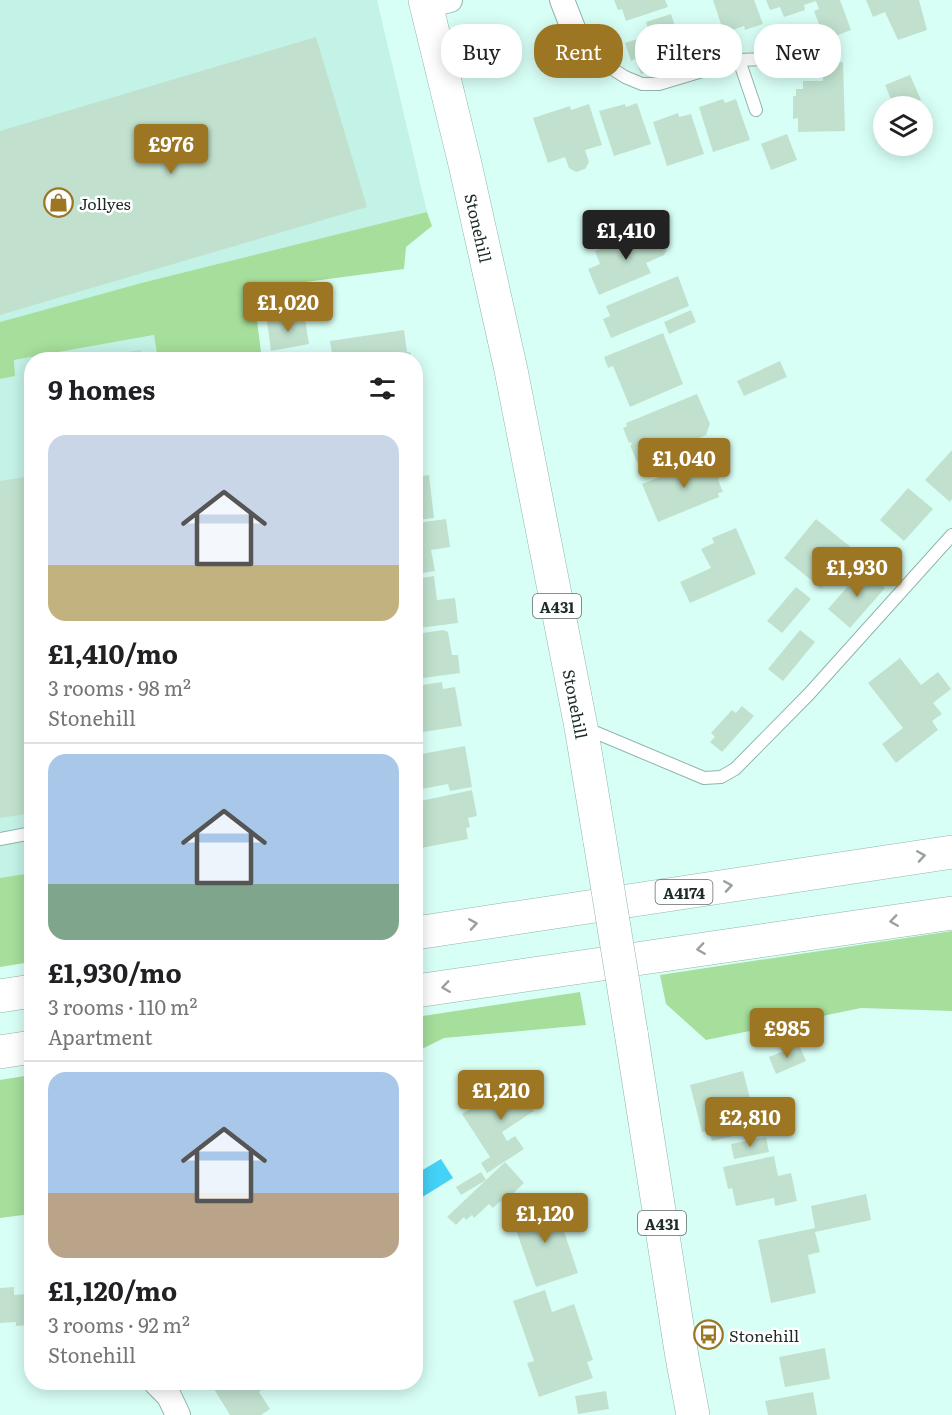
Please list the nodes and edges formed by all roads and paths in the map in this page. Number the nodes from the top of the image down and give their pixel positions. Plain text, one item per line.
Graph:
1 (562, 0) edge
2 (434, 2) edge
3 (571, 24) edge
4 (742, 69) edge
5 (623, 76) edge
6 (679, 78) edge
7 (756, 110) dead end
8 (952, 535) edge
9 (581, 727) junction
10 (24, 834) edge
11 (0, 839) edge
12 (952, 852) edge
13 (952, 913) edge
14 (423, 932) edge
15 (423, 990) edge
16 (24, 992) edge
17 (0, 996) edge
18 (24, 1048) edge
19 (0, 1052) edge
20 (163, 1390) edge
21 (178, 1415) edge
22 (693, 1415) edge

1 - 3 street
2 - 9 main road, Stonehill / A431
4 - 7 lane
5 - 6 lane
8 - 9 lane
9 - 22 main road, Stonehill / A431, bridge
10 - 11 lane
14 -> 12 main road, A4174
13 -> 15 main road
16 - 17 main road
18 - 19 main road
20 - 21 street

